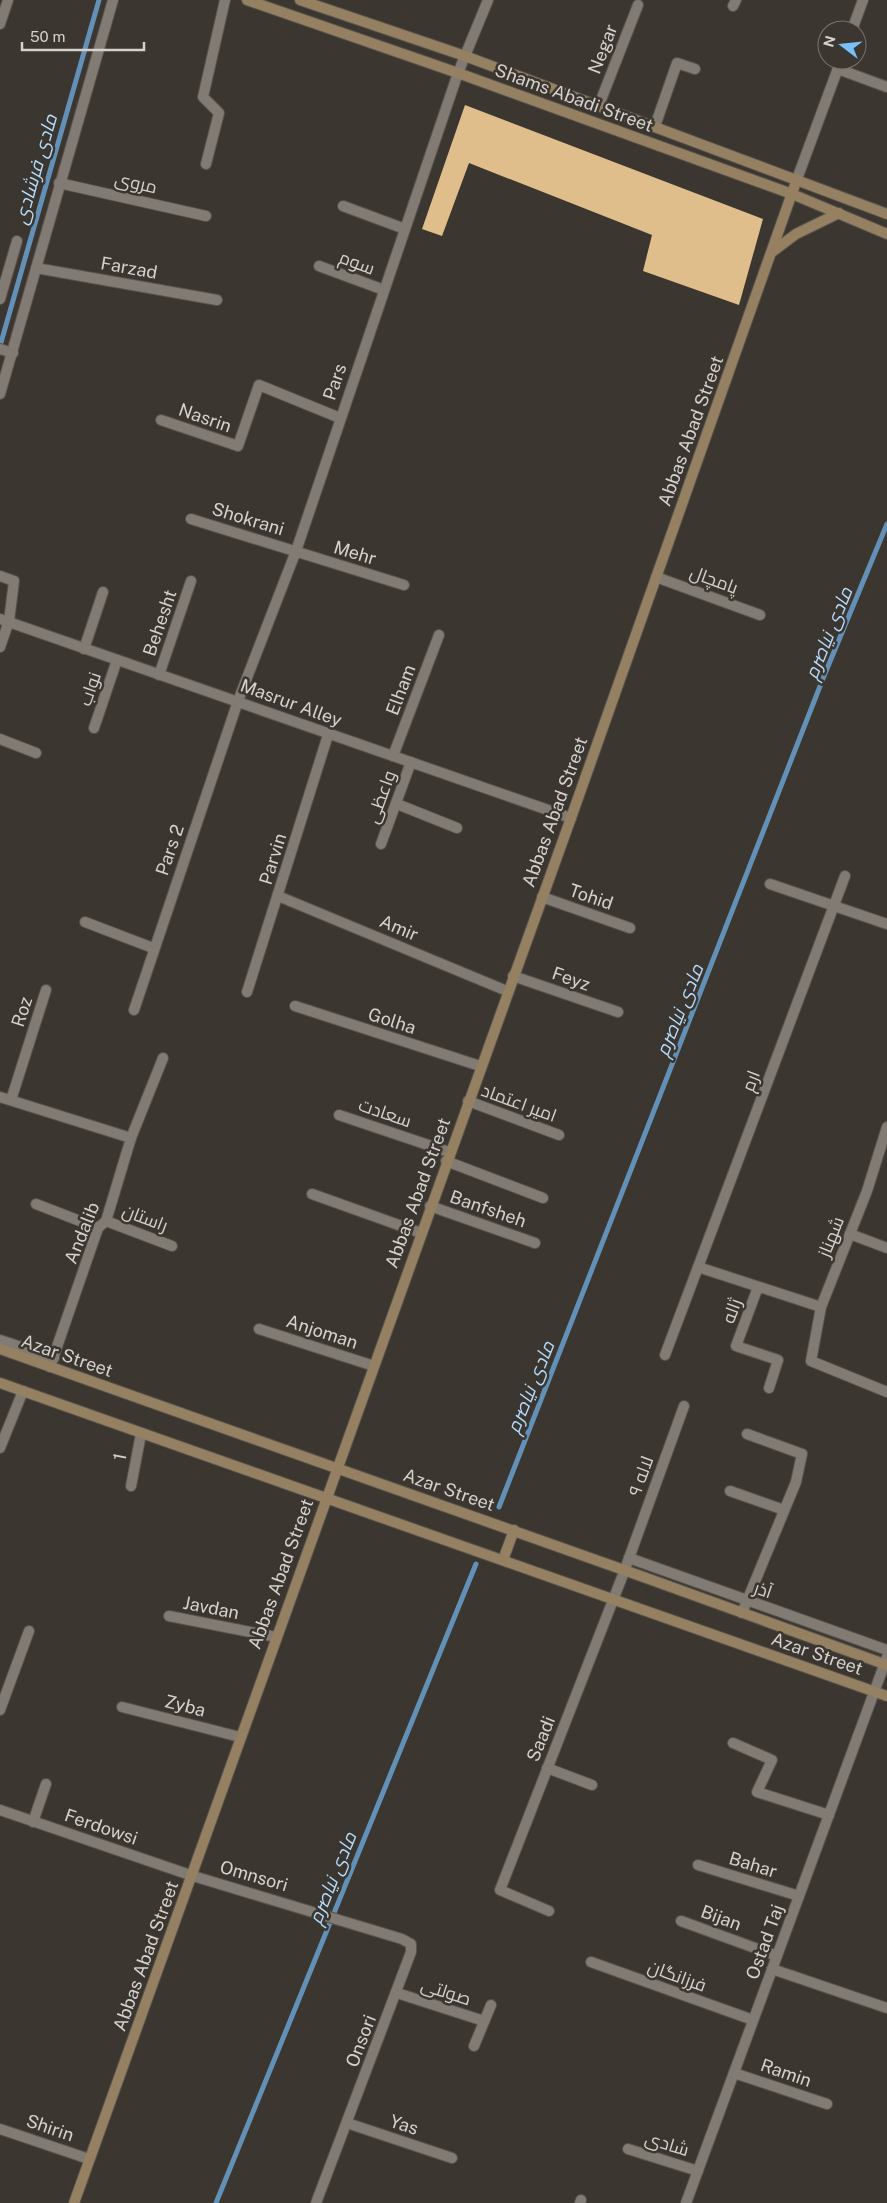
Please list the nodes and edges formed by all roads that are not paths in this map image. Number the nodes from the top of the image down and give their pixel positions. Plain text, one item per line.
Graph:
1 (8, 0) edge
2 (112, 0) edge
3 (225, 0) edge
4 (247, 0) edge
5 (300, 0) edge
6 (488, 0) edge
7 (860, 1) edge
8 (638, 5) dead end
9 (855, 20) edge
10 (0, 24) edge
11 (465, 56) junction
12 (695, 69) dead end
13 (837, 70) edge
14 (850, 70) edge
15 (458, 73) junction
16 (887, 87) edge
17 (599, 105) junction
18 (655, 126) junction
19 (206, 164) dead end
20 (797, 179) junction
21 (59, 183) junction
22 (792, 194) junction
23 (343, 206) dead end
24 (839, 213) junction
25 (887, 214) edge
26 (206, 216) dead end
27 (405, 229) junction
28 (887, 234) edge
29 (17, 241) dead end
30 (772, 252) junction
31 (319, 266) dead end
32 (36, 268) junction
33 (384, 290) junction
34 (0, 299) edge
35 (217, 300) dead end
36 (0, 349) edge
37 (13, 353) junction
38 (0, 394) edge
39 (340, 418) junction
40 (161, 420) dead end
41 (191, 518) dead end
42 (296, 551) junction
43 (0, 576) edge
44 (656, 577) junction
45 (191, 581) dead end
46 (404, 585) dead end
47 (103, 592) dead end
48 (760, 615) dead end
49 (4, 620) edge
50 (439, 635) dead end
51 (0, 647) edge
52 (84, 649) junction
53 (117, 660) junction
54 (159, 675) junction
55 (238, 701) junction
56 (94, 728) dead end
57 (328, 734) junction
58 (0, 739) edge
59 (36, 753) dead end
60 (393, 756) junction
61 (411, 762) junction
62 (397, 804) junction
63 (571, 818) junction
64 (457, 828) dead end
65 (381, 844) dead end
66 (845, 876) dead end
67 (770, 884) dead end
68 (278, 896) junction
69 (542, 897) junction
70 (835, 906) junction
71 (84, 922) dead end
72 (887, 924) edge
73 (630, 928) dead end
74 (153, 948) junction
75 (513, 976) junction
76 (46, 990) dead end
77 (507, 991) junction
78 (247, 992) dead end
79 (295, 1006) dead end
80 (134, 1010) dead end
81 (618, 1012) dead end
82 (163, 1058) dead end
83 (480, 1066) junction
84 (0, 1097) edge
85 (11, 1100) junction
86 (468, 1101) junction
87 (339, 1115) dead end
88 (887, 1127) edge
89 (559, 1135) dead end
90 (131, 1138) junction
91 (448, 1156) junction
92 (312, 1194) dead end
93 (543, 1198) dead end
94 (36, 1204) dead end
95 (430, 1206) junction
96 (106, 1221) junction
97 (98, 1228) junction
98 (421, 1233) junction
99 (850, 1234) junction
100 (535, 1243) dead end
101 (172, 1246) dead end
102 (887, 1248) edge
103 (698, 1267) junction
104 (758, 1287) junction
105 (821, 1307) junction
106 (259, 1329) dead end
107 (0, 1340) edge
108 (0, 1349) edge
109 (665, 1355) dead end
110 (52, 1363) junction
111 (374, 1366) junction
112 (0, 1383) edge
113 (769, 1388) dead end
114 (22, 1391) junction
115 (887, 1392) edge
116 (684, 1406) dead end
117 (141, 1434) junction
118 (747, 1434) dead end
119 (0, 1448) edge
120 (336, 1469) junction
121 (131, 1486) dead end
122 (730, 1491) dead end
123 (326, 1498) junction
124 (784, 1510) junction
125 (514, 1530) junction
126 (629, 1558) junction
127 (503, 1560) junction
128 (624, 1572) junction
129 (613, 1600) junction
130 (747, 1602) junction
131 (742, 1613) junction
132 (169, 1616) dead end
133 (29, 1631) dead end
134 (276, 1637) junction
135 (887, 1650) edge
136 (886, 1662) edge
137 (875, 1692) junction
138 (887, 1696) edge
139 (122, 1707) dead end
140 (0, 1710) edge
141 (240, 1737) junction
142 (733, 1743) dead end
143 (547, 1768) junction
144 (46, 1784) dead end
145 (592, 1786) dead end
146 (0, 1810) edge
147 (829, 1815) junction
148 (33, 1822) junction
149 (698, 1865) dead end
150 (192, 1876) junction
151 (799, 1896) junction
152 (549, 1911) dead end
153 (681, 1921) dead end
154 (355, 1925) joint
155 (777, 1956) junction
156 (590, 1962) dead end
157 (772, 1969) junction
158 (397, 1993) junction
159 (491, 2005) dead end
160 (887, 2008) edge
161 (753, 2020) junction
162 (484, 2021) junction
163 (474, 2046) dead end
164 (734, 2073) junction
165 (827, 2104) dead end
166 (347, 2123) junction
167 (0, 2129) edge
168 (628, 2149) dead end
169 (452, 2158) dead end
170 (89, 2159) junction
171 (698, 2171) junction
172 (74, 2203) edge
173 (316, 2203) edge
174 (686, 2203) edge

1 - 10 street
2 - 21 street
3 - 19 street
4 - 15 main road, Shams Abadi Street
5 - 11 main road, Shams Abadi Street
6 - 11 street, Pars
7 - 9 street
8 - 17 street, Negar
11 - 15 street, Pars
11 - 17 main road, Shams Abadi Street
12 - 18 street
13 - 20 street
14 - 16 street
15 - 22 main road, Shams Abadi Street
15 - 27 street, Pars
17 - 18 main road, Shams Abadi Street
18 - 20 main road, Shams Abadi Street
20 - 22 main road, Abbas Abad Street
20 - 25 main road, Shams Abadi Street
21 - 26 street, مروی
21 - 32 street
22 - 24 main road, Shams Abadi Street
22 - 30 main road, Abbas Abad Street
23 - 27 street
24 - 28 main road, Shams Abadi Street
24 - 30 main road
27 - 33 street, Pars
29 - 34 street
30 - 44 main road, Abbas Abad Street
31 - 33 street, سوم
32 - 35 street, Farzad
32 - 37 street
33 - 39 street, Pars
36 - 37 street
37 - 38 street
39 - 40 street, Nasrin
39 - 42 street, Pars
41 - 42 street, Shokrani
42 - 46 street, Mehr
42 - 55 street, Pars
43 - 49 street
44 - 48 street, پامچال
44 - 63 main road, Abbas Abad Street
45 - 54 street, Behesht
47 - 52 street
49 - 51 street
49 - 52 street, Masrur Alley
50 - 60 street, Elham
52 - 53 street, Masrur Alley
53 - 54 street, Masrur Alley
53 - 56 street, نواب
54 - 55 street, Masrur Alley
55 - 57 street, Masrur Alley
55 - 74 street, Pars 2
57 - 60 street, Masrur Alley
57 - 68 street, Parvin
58 - 59 street
60 - 61 street, Masrur Alley
61 - 62 street, واعظی
61 - 63 street, Masrur Alley
62 - 64 street
62 - 65 street, واعظی
63 - 69 main road, Abbas Abad Street
66 - 70 street, ارم
67 - 70 street
68 - 77 street, Amir
68 - 78 street, Parvin
69 - 73 street, Tohid
69 - 75 main road, Abbas Abad Street
70 - 72 street
70 - 103 street, ارم
71 - 74 street
74 - 80 street, Pars 2
75 - 77 main road, Abbas Abad Street
75 - 81 street, Feyz
76 - 85 street, Roz
77 - 83 main road, Abbas Abad Street
79 - 83 street, Golha
82 - 90 street, Andalib
83 - 86 main road, Abbas Abad Street
84 - 85 street
85 - 90 street
86 - 89 street, امیر اعتماد
86 - 91 main road, Abbas Abad Street
87 - 91 street, سعادت
88 - 99 street, شهناز
90 - 96 street, Andalib
91 - 93 street, سعادت
91 - 95 main road, Abbas Abad Street
92 - 98 street
94 - 97 street
95 - 98 main road, Abbas Abad Street
95 - 100 street, Banfsheh
96 - 97 street, Andalib
96 - 101 street, راستان
97 - 110 street, Andalib
98 - 111 main road, Abbas Abad Street
99 - 102 street
99 - 105 street, شهناز
103 - 104 street
103 - 109 street, ارم
104 - 105 street
104 - 113 street, ژاله
105 - 115 street, شهناز
106 - 111 street, Anjoman
107 - 110 street
108 - 110 main road, Azar Street
110 - 120 main road, Azar Street
111 - 120 main road, Abbas Abad Street
112 - 114 main road, Azar Street
114 - 117 main road, Azar Street
114 - 119 street
116 - 126 street, ۹ لاله
117 - 121 street, 1
117 - 123 main road, Azar Street
118 - 124 street
120 - 123 main road, Abbas Abad Street
120 - 125 main road, Azar Street
122 - 124 street
123 - 127 main road, Azar Street
123 - 134 main road, Abbas Abad Street
124 - 130 street
125 - 127 main road
125 - 128 main road, Azar Street
126 - 128 street, ۹ لاله
126 - 130 street, آذر
127 - 129 main road, Azar Street
128 - 129 street, Saadi
128 - 131 main road, Azar Street
129 - 137 main road, Azar Street
129 - 143 street, Saadi
130 - 131 street
130 - 135 street, آذر
131 - 136 main road, Azar Street
132 - 134 street, Javdan
133 - 140 street
134 - 141 main road, Abbas Abad Street
136 - 137 street, Ostad Taj
137 - 138 main road, Azar Street
137 - 147 street, Ostad Taj
139 - 141 street, Zyba
141 - 150 main road, Abbas Abad Street
142 - 147 street
143 - 145 street
143 - 152 street, Saadi
144 - 148 street
146 - 148 street, Ferdowsi
147 - 151 street, Ostad Taj
148 - 150 street, Ferdowsi
149 - 151 street, Bahar
150 - 154 street, Omnsori
150 - 170 main road, Abbas Abad Street
151 - 155 street, Ostad Taj
153 - 155 street, Bijan
154 - 158 street, Onsori
155 - 157 street, Ostad Taj
156 - 161 street, فرزانگان
157 - 160 street
157 - 161 street, Ostad Taj
158 - 162 street, صولتی
158 - 166 street, Onsori
159 - 162 street, صولتی
161 - 164 street, Ostad Taj
162 - 163 street, صولتی
164 - 165 street, Ramin
164 - 171 street, Ostad Taj
166 - 169 street, Yas
166 - 173 street, Onsori
167 - 170 street, Shirin
168 - 171 street, شادی
170 - 172 main road, Abbas Abad Street
171 - 174 street, Ostad Taj

